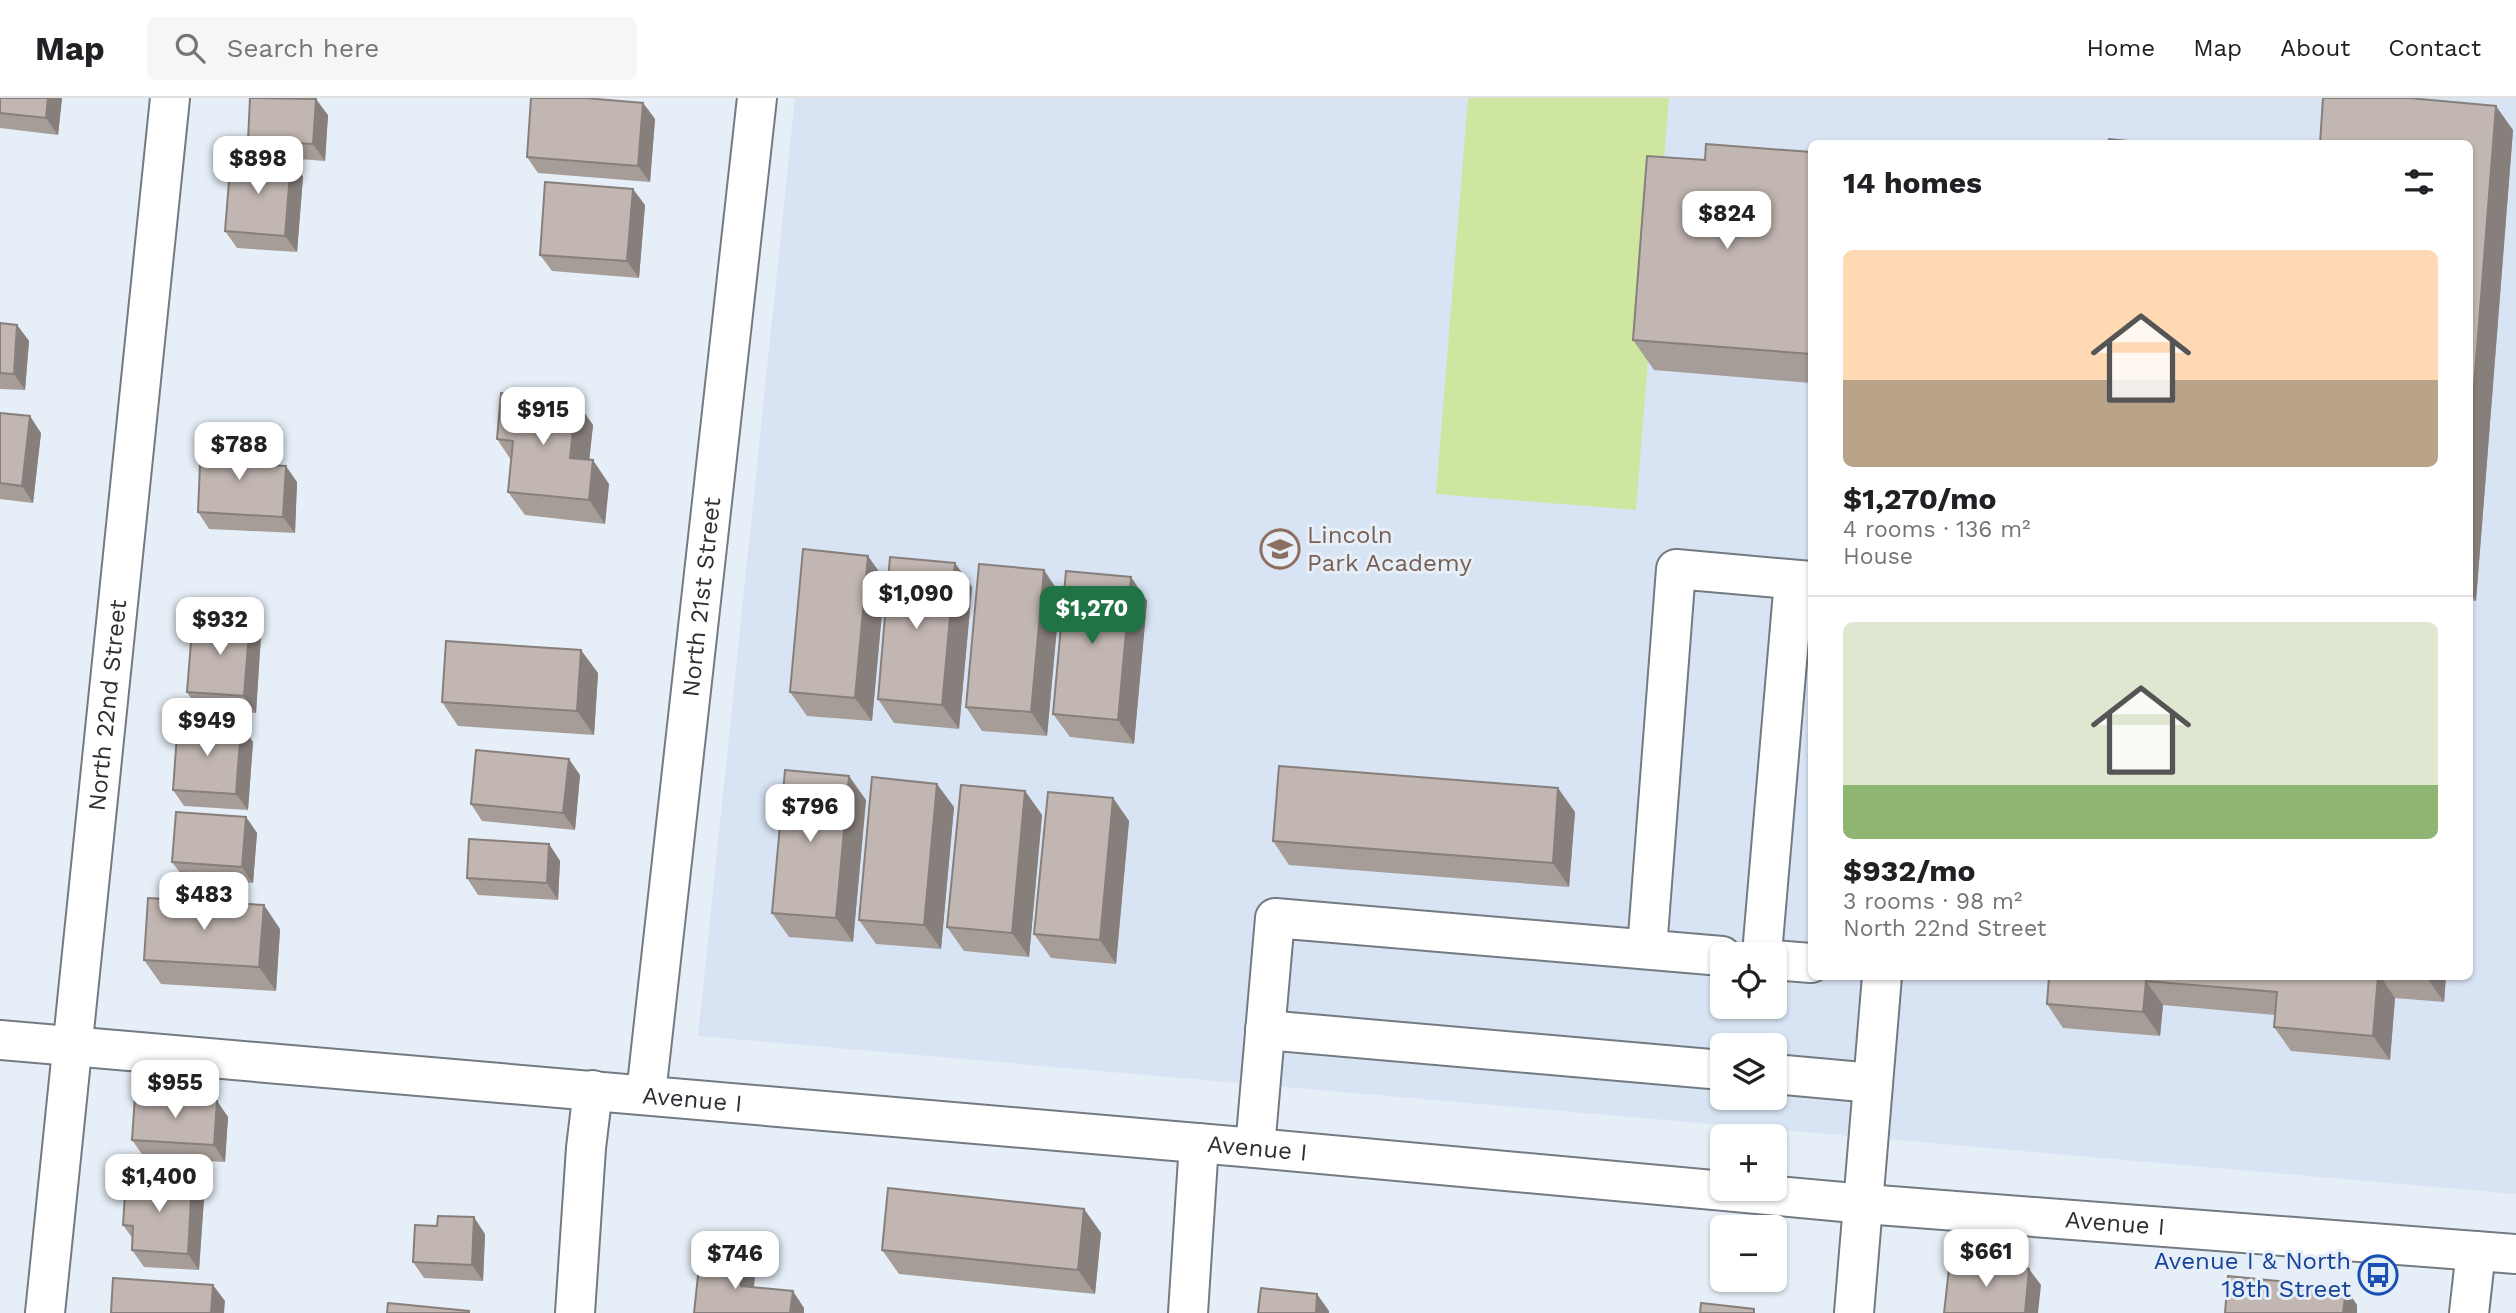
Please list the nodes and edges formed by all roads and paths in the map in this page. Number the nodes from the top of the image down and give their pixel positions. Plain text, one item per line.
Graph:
1 (170, 98) edge
2 (757, 98) edge
3 (1803, 580) edge
4 (1763, 942) edge
5 (1647, 949) junction
6 (1710, 955) edge
7 (1787, 961) edge
8 (1808, 963) edge
9 (1882, 980) edge
10 (1265, 1030) junction
11 (0, 1040) edge
12 (71, 1046) junction
13 (1710, 1069) edge
14 (1787, 1075) edge
15 (1873, 1083) junction
16 (593, 1090) junction
17 (646, 1094) junction
18 (1199, 1143) junction
19 (1255, 1148) junction
20 (1865, 1204) junction
21 (2476, 1251) junction
22 (2516, 1254) edge
23 (45, 1313) edge
24 (575, 1313) edge
25 (1188, 1313) edge
26 (1854, 1313) edge
27 (2469, 1313) edge

1 - 12 street, North 22nd Street
2 - 17 street, North 21st Street
3 - 4 street
3 - 5 street
5 - 6 street
5 - 10 street
7 - 8 street
9 - 15 street
10 - 13 street
10 - 19 street
11 - 12 street, Avenue I
12 - 16 street, Avenue I
12 - 23 street, North 22nd Street
14 - 15 street
15 - 20 street
16 - 17 street, Avenue I
16 - 24 street
17 - 18 street, Avenue I
18 - 19 street, Avenue I
18 - 25 street
19 - 20 street, Avenue I
20 - 21 street, Avenue I
20 - 26 street
21 - 22 street, Avenue I
21 - 27 street

